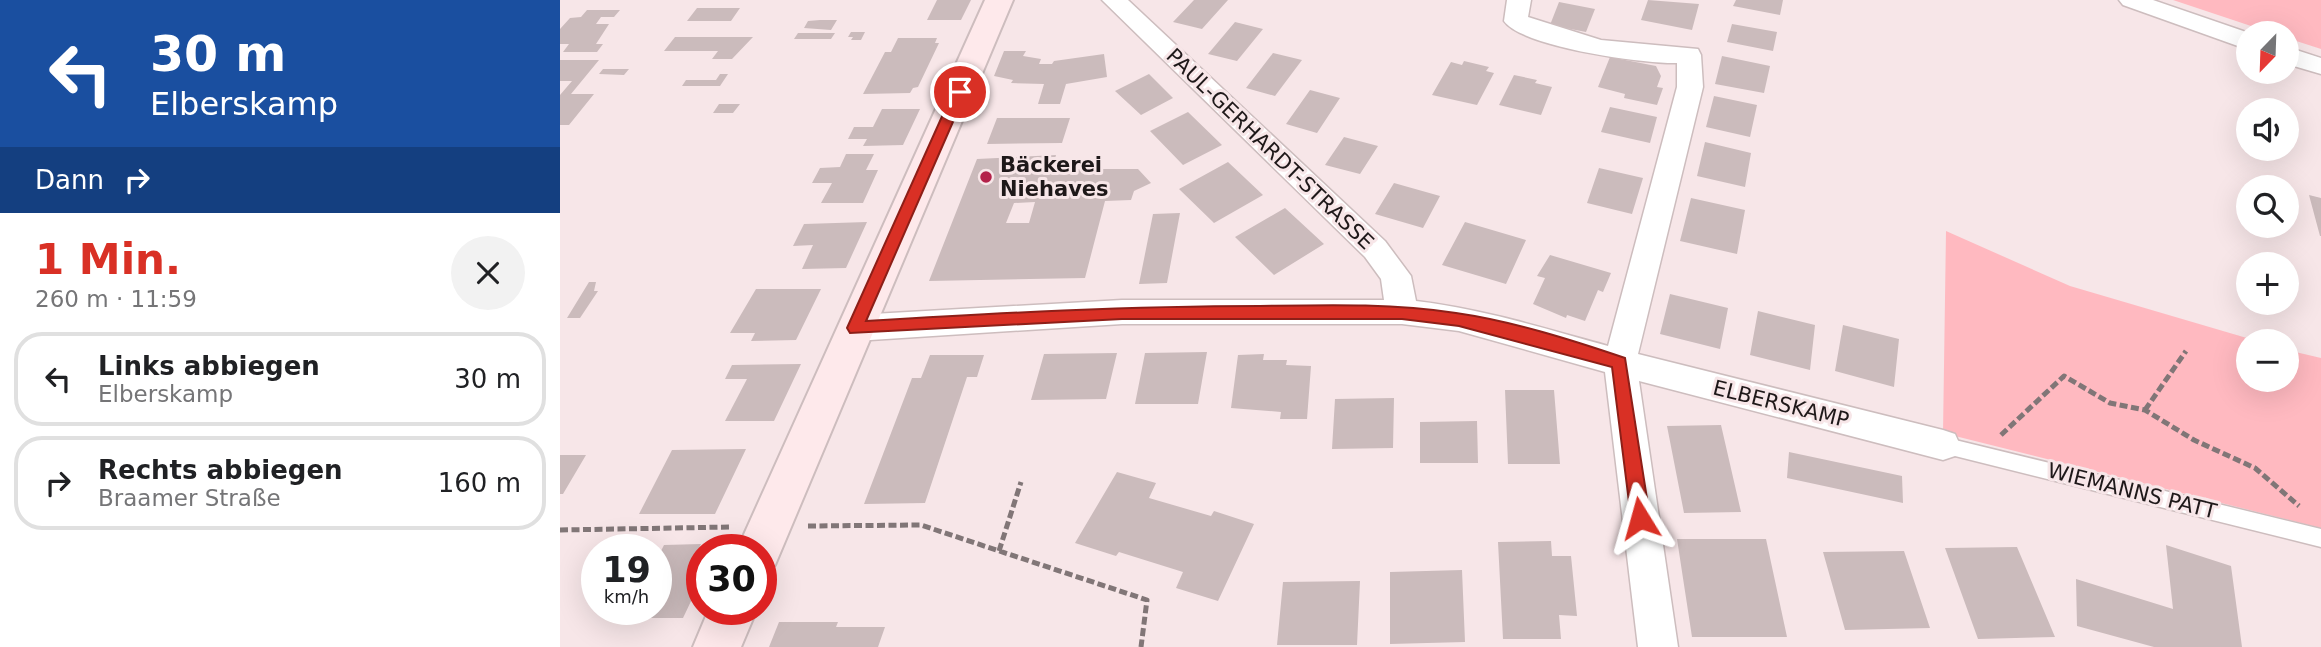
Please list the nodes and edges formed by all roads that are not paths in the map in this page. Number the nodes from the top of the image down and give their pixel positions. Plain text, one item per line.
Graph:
1 (999, 0) edge
2 (1114, 0) edge
3 (1519, 0) edge
4 (2131, 0) edge
5 (2236, 37) edge
6 (2300, 59) edge
7 (2321, 66) edge
8 (1402, 312) junction
9 (855, 328) junction
10 (1620, 363) junction
11 (1943, 445) joint
12 (766, 534) edge
13 (2321, 538) edge
14 (726, 625) edge
15 (717, 647) edge
16 (1658, 647) edge

1 - 9 street
2 - 8 street, PAUL-GERHARDT-STRASSE
3 - 10 street
4 - 5 street
6 - 7 street
8 - 9 street, ELBERSKAMP
8 - 10 street, ELBERSKAMP
9 - 12 street
10 - 11 street, ELBERSKAMP
10 - 16 street
11 - 13 lane, WIEMANNS PATT
14 - 15 street

